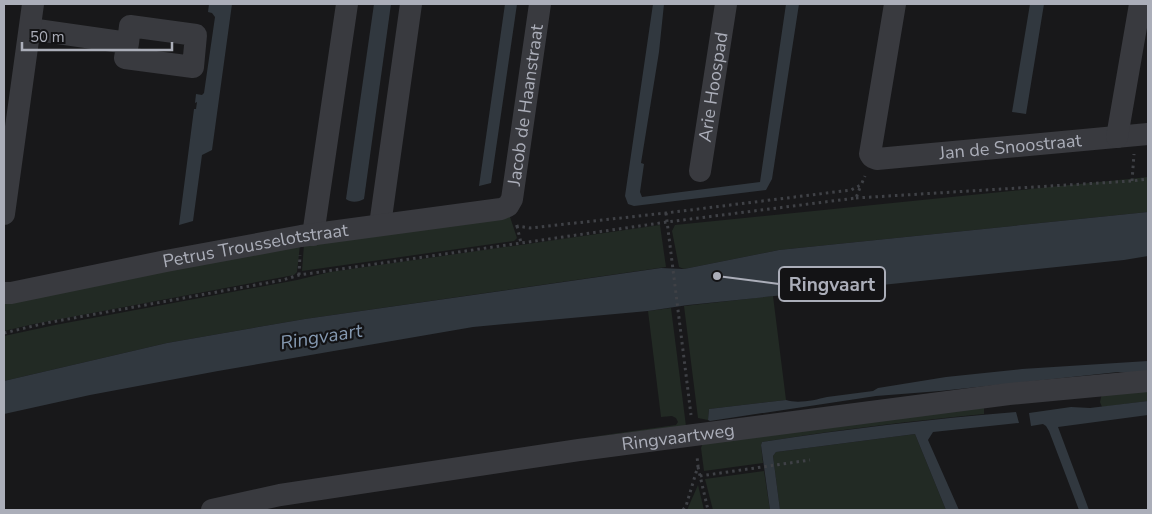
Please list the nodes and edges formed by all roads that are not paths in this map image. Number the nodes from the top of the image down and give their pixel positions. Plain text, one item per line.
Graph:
1 (33, 4) edge
2 (347, 4) edge
3 (411, 4) edge
4 (540, 4) edge
5 (726, 4) edge
6 (895, 4) edge
7 (1140, 4) edge
8 (30, 29) junction
9 (128, 43) dead end
10 (1148, 134) edge
11 (1117, 137) junction
12 (700, 171) dead end
13 (508, 206) joint
14 (4, 214) edge
15 (380, 225) junction
16 (313, 234) junction
17 (4, 293) edge
18 (1148, 381) edge
19 (212, 510) edge

1 - 8 street
2 - 16 street
3 - 15 street
4 - 13 street, Jacob de Haanstraat
5 - 12 street, Arie Hoospad
6 - 11 street, Jan de Snoostraat
7 - 11 street
8 - 9 street
8 - 14 street
10 - 11 street, Jan de Snoostraat
13 - 15 street, Petrus Trousselotstraat
15 - 16 street, Petrus Trousselotstraat
16 - 17 street, Petrus Trousselotstraat
18 - 19 street, Ringvaartweg

